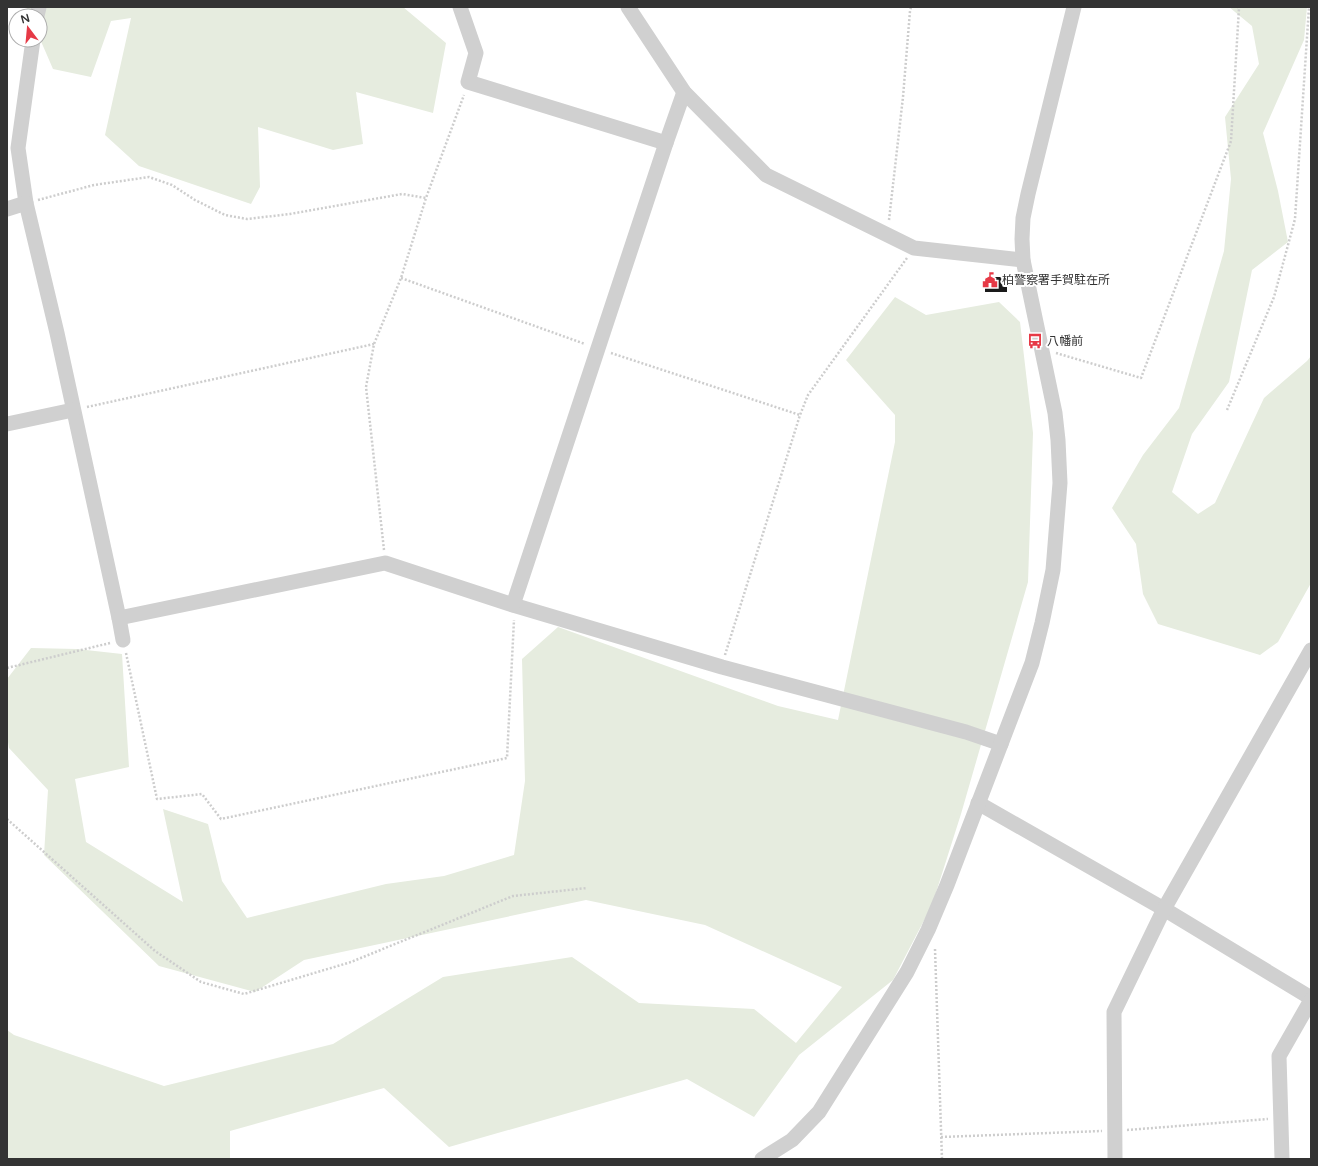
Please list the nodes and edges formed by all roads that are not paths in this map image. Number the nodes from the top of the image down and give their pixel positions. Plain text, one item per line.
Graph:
1 (460, 7) edge
2 (628, 7) edge
3 (1074, 7) edge
4 (32, 48) edge
5 (684, 92) junction
6 (666, 143) junction
7 (26, 203) junction
8 (7, 209) edge
9 (1023, 260) junction
10 (73, 410) junction
11 (7, 424) edge
12 (513, 605) junction
13 (119, 618) junction
14 (123, 640) road end
15 (1311, 650) edge
16 (1001, 744) junction
17 (978, 803) junction
18 (1164, 909) junction
19 (1311, 999) edge
20 (762, 1159) edge
21 (1115, 1159) edge
22 (1282, 1159) edge

1 - 6 street
2 - 5 street
3 - 9 street
4 - 7 street
5 - 6 street
5 - 9 street
6 - 12 street
7 - 8 street
7 - 10 street
9 - 16 street
10 - 11 street
10 - 13 street
12 - 13 street
12 - 16 street
13 - 14 street
15 - 18 street
16 - 17 street
17 - 18 street
17 - 20 street
18 - 19 street
18 - 21 street
19 - 22 street

